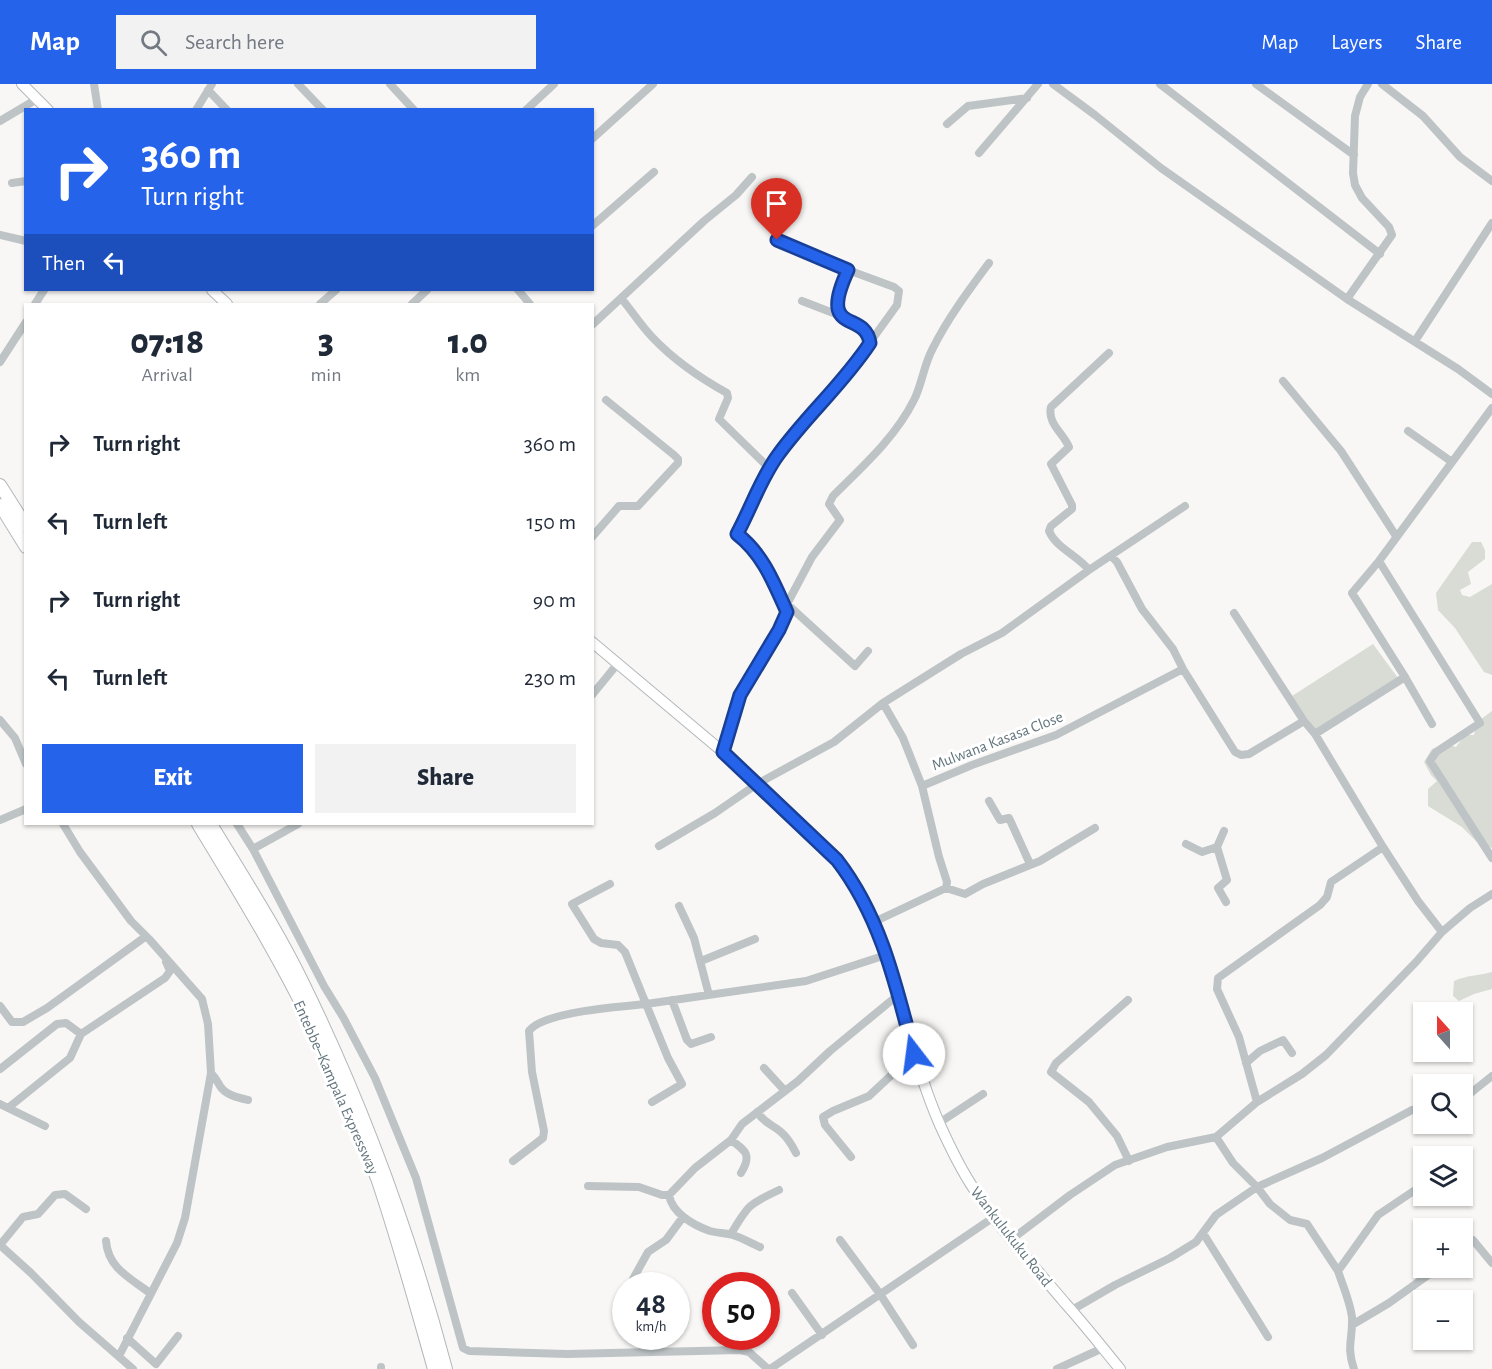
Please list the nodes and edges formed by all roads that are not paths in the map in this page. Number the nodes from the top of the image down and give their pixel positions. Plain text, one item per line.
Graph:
1 (22, 84) edge
2 (94, 84) edge
3 (298, 84) edge
4 (390, 84) edge
5 (554, 84) edge
6 (653, 84) edge
7 (1038, 84) edge
8 (1053, 84) edge
9 (1160, 84) edge
10 (1256, 84) edge
11 (1368, 84) edge
12 (1382, 84) edge
13 (210, 87) edge
14 (1027, 98) junction
15 (38, 99) junction
16 (46, 108) edge
17 (98, 108) edge
18 (197, 108) edge
19 (226, 108) edge
20 (321, 108) edge
21 (412, 108) edge
22 (528, 108) edge
23 (0, 121) edge
24 (947, 124) dead end
25 (594, 137) edge
26 (979, 153) dead end
27 (1354, 155) junction
28 (654, 172) dead end
29 (752, 177) dead end
30 (24, 181) edge
31 (1492, 182) edge
32 (12, 183) dead end
33 (1492, 223) edge
34 (594, 224) edge
35 (0, 235) edge
36 (777, 240) dead end
37 (24, 241) edge
38 (1380, 254) junction
39 (989, 263) dead end
40 (848, 270) junction
41 (213, 291) edge
42 (335, 291) edge
43 (426, 291) edge
44 (621, 298) junction
45 (1347, 299) junction
46 (802, 301) dead end
47 (226, 303) edge
48 (321, 303) edge
49 (413, 303) edge
50 (841, 316) junction
51 (594, 323) edge
52 (24, 325) edge
53 (1415, 341) junction
54 (870, 343) junction
55 (1109, 353) dead end
56 (0, 363) edge
57 (1283, 381) dead end
58 (1492, 393) edge
59 (606, 400) dead end
60 (1492, 408) edge
61 (1408, 431) dead end
62 (1452, 462) junction
63 (768, 468) junction
64 (0, 485) edge
65 (0, 505) edge
66 (1185, 506) dead end
67 (24, 523) edge
68 (594, 535) edge
69 (1396, 536) junction
70 (24, 545) edge
71 (1111, 556) junction
72 (1379, 561) junction
73 (1089, 570) junction
74 (787, 608) junction
75 (1234, 613) dead end
76 (594, 643) edge
77 (868, 651) dead end
78 (619, 662) junction
79 (1183, 669) junction
80 (1405, 677) junction
81 (594, 693) edge
82 (883, 703) junction
83 (0, 720) edge
84 (1304, 721) junction
85 (1432, 724) dead end
86 (1315, 734) junction
87 (723, 752) junction
88 (24, 759) edge
89 (757, 784) junction
90 (922, 786) junction
91 (989, 801) dead end
92 (24, 810) edge
93 (0, 820) edge
94 (64, 825) edge
95 (199, 825) edge
96 (212, 825) edge
97 (238, 825) edge
98 (296, 825) edge
99 (1095, 828) dead end
100 (1224, 831) dead end
101 (1186, 844) dead end
102 (659, 846) dead end
103 (1217, 847) junction
104 (1383, 847) junction
105 (253, 849) junction
106 (1492, 858) edge
107 (1030, 864) junction
108 (610, 884) dead end
109 (946, 888) junction
110 (1492, 894) edge
111 (1226, 902) dead end
112 (679, 906) dead end
113 (874, 922) junction
114 (1442, 932) junction
115 (145, 937) junction
116 (755, 939) dead end
117 (886, 956) junction
118 (165, 959) junction
119 (701, 961) junction
120 (709, 995) junction
121 (898, 995) junction
122 (672, 1000) junction
123 (1128, 1000) dead end
124 (646, 1004) junction
125 (0, 1006) edge
126 (81, 1034) junction
127 (711, 1037) dead end
128 (1292, 1053) dead end
129 (914, 1054) junction
130 (1246, 1063) junction
131 (764, 1068) dead end
132 (0, 1069) edge
133 (211, 1073) junction
134 (1492, 1076) edge
135 (785, 1091) junction
136 (1473, 1091) edge
137 (983, 1094) dead end
138 (248, 1101) dead end
139 (652, 1102) dead end
140 (1257, 1102) junction
141 (4, 1106) edge
142 (1413, 1110) edge
143 (757, 1112) junction
144 (939, 1123) junction
145 (45, 1126) dead end
146 (1216, 1137) junction
147 (731, 1140) junction
148 (796, 1153) dead end
149 (851, 1157) dead end
150 (513, 1161) dead end
151 (1129, 1161) junction
152 (741, 1173) dead end
153 (588, 1186) dead end
154 (1257, 1187) junction
155 (779, 1190) dead end
156 (1413, 1191) edge
157 (669, 1195) junction
158 (86, 1209) dead end
159 (683, 1217) junction
160 (994, 1217) junction
161 (1203, 1233) junction
162 (731, 1234) junction
163 (1012, 1239) junction
164 (840, 1240) dead end
165 (1473, 1240) edge
166 (106, 1241) dead end
167 (0, 1245) edge
168 (760, 1247) dead end
169 (1492, 1263) edge
170 (1338, 1271) junction
171 (637, 1272) edge
172 (1424, 1278) edge
173 (150, 1293) junction
174 (792, 1293) dead end
175 (880, 1294) junction
176 (1072, 1310) junction
177 (1352, 1325) junction
178 (822, 1335) junction
179 (178, 1336) dead end
180 (1268, 1337) dead end
181 (127, 1338) junction
182 (913, 1345) dead end
183 (1103, 1348) junction
184 (119, 1356) junction
185 (133, 1369) edge
186 (434, 1369) edge
187 (446, 1369) edge
188 (769, 1369) edge
189 (1057, 1369) edge
190 (1120, 1369) edge
191 (1354, 1369) edge

1 - 15 main road
2 - 17 street
3 - 20 street
4 - 21 street
5 - 22 street
6 - 25 street
7 - 14 street
8 - 45 street
9 - 38 street
10 - 27 street
11 - 27 street
12 - 31 street
13 - 18 street
13 - 19 street
14 - 24 street
14 - 26 street
15 - 16 main road
15 - 23 street
27 - 38 street
28 - 34 street
29 - 44 street
30 - 32 street
33 - 53 street
35 - 37 street
36 - 40 street
38 - 45 street
39 - 74 street
40 - 50 street
40 - 54 street
41 - 47 main road
42 - 48 street
43 - 49 street
44 - 51 street
44 - 63 street
45 - 53 street
46 - 50 street
50 - 54 street
52 - 56 street
53 - 58 street
54 - 63 street
55 - 73 street
57 - 69 street
59 - 68 street
60 - 62 street
61 - 62 street
62 - 69 street
63 - 74 street
64 - 67 highway
65 - 70 highway
66 - 71 street
69 - 72 street
71 - 73 street
71 - 79 street
72 - 80 street
72 - 106 street
73 - 82 street
74 - 77 street
74 - 87 street
75 - 84 street
76 - 78 main road, Wankulukuku Road
78 - 81 street
78 - 87 main road, Wankulukuku Road
79 - 84 street
79 - 90 street, Mulwana Kasasa Close
80 - 85 street
80 - 86 street
82 - 89 street
82 - 90 street
83 - 88 street
84 - 86 street
86 - 104 street
87 - 89 main road, Wankulukuku Road
89 - 102 street
89 - 113 main road, Wankulukuku Road
90 - 109 street, Mulwana Kasasa Close
91 - 107 street
92 - 93 street
94 - 115 street
95 - 186 highway, Entebbe–Kampala Expressway
96 - 187 highway, Entebbe–Kampala Expressway
97 - 105 street
98 - 105 street
99 - 107 street
100 - 103 street
101 - 103 street
103 - 111 street
104 - 114 street
104 - 130 street
105 - 188 street
107 - 109 street
108 - 124 street
109 - 113 street
110 - 114 street
112 - 119 street
113 - 117 main road, Wankulukuku Road
114 - 140 street
115 - 118 street
115 - 125 street
116 - 119 street
117 - 120 street
117 - 121 main road, Wankulukuku Road
118 - 126 street
118 - 133 street
119 - 120 street
120 - 122 street
121 - 129 main road, Wankulukuku Road
121 - 135 street
122 - 124 street
122 - 127 street
123 - 151 street
124 - 139 street
124 - 150 street
126 - 132 street
126 - 141 street
128 - 130 street
129 - 144 main road, Wankulukuku Road
129 - 149 street
130 - 140 street
131 - 135 street
133 - 138 street
133 - 173 street
134 - 136 street
135 - 143 street
137 - 144 street
140 - 146 street
141 - 145 street
142 - 154 street
143 - 147 street
143 - 148 street
144 - 160 main road, Wankulukuku Road
146 - 151 street
146 - 154 street
147 - 152 street
147 - 157 street
151 - 163 street
153 - 157 street
154 - 161 street
154 - 170 street
155 - 162 street
156 - 170 street
157 - 159 street
158 - 167 street
159 - 162 street
159 - 171 street
160 - 163 main road, Wankulukuku Road
160 - 175 street
161 - 176 street
161 - 180 street
162 - 168 street
163 - 176 main road, Wankulukuku Road
164 - 175 street
165 - 169 street
166 - 173 street
167 - 184 street
170 - 177 street
172 - 177 street
173 - 181 street
174 - 178 street
175 - 178 street
175 - 182 street
176 - 183 main road, Wankulukuku Road
177 - 191 street
178 - 188 street
179 - 181 street
181 - 184 street
183 - 189 street
183 - 190 main road, Wankulukuku Road
184 - 185 street

